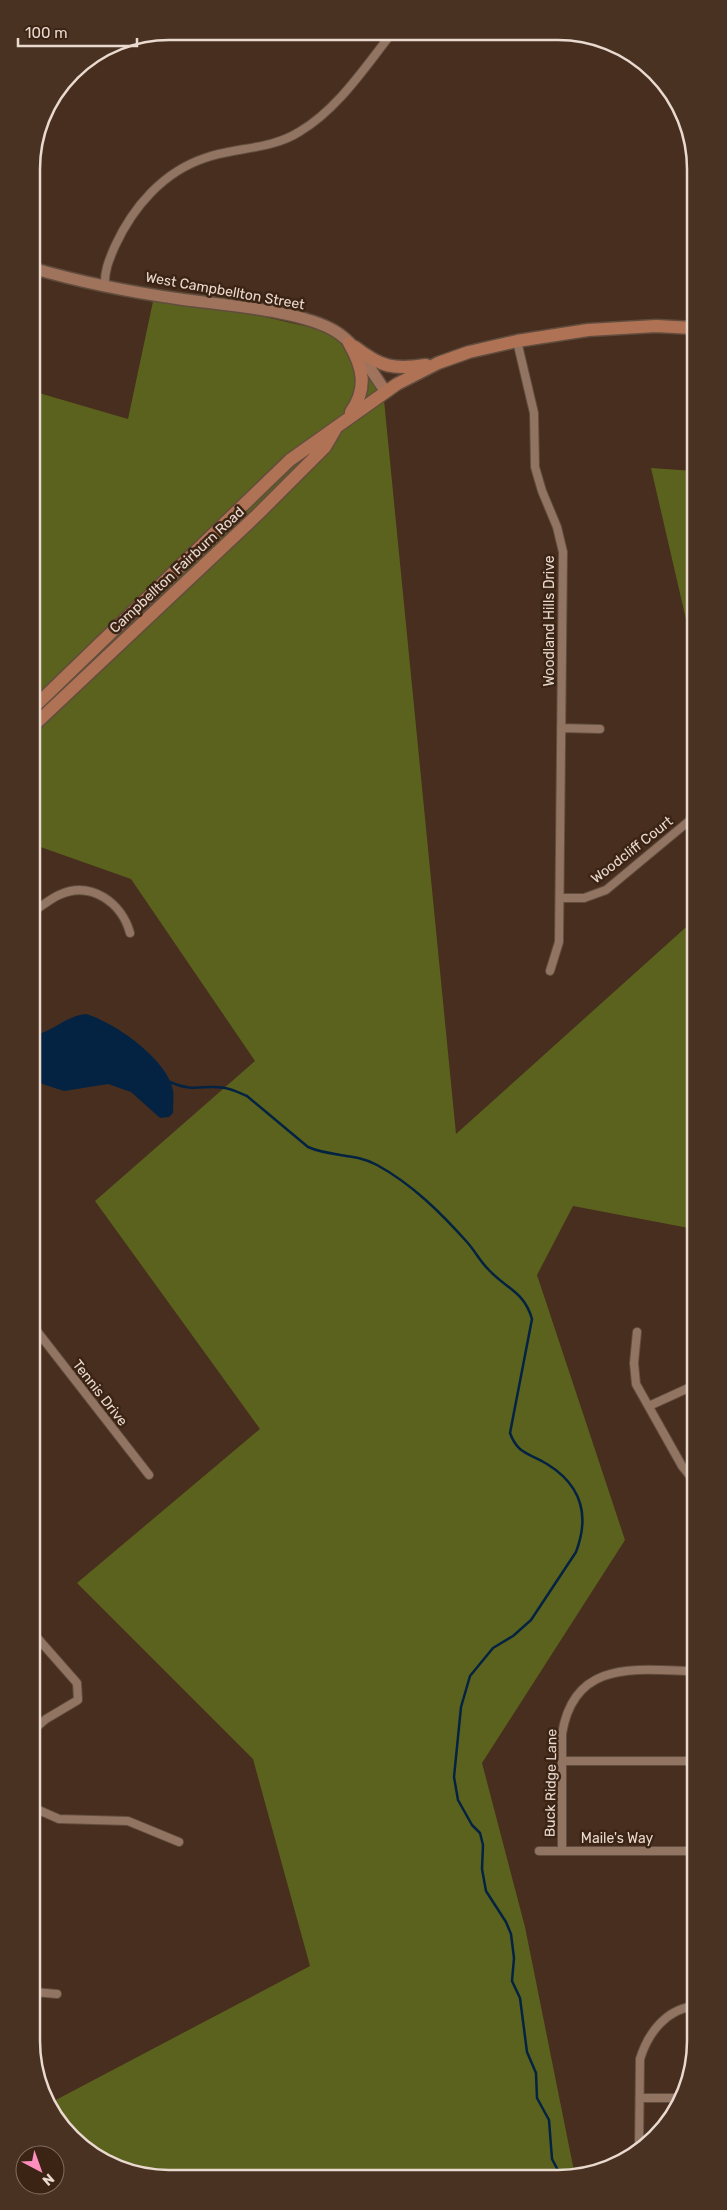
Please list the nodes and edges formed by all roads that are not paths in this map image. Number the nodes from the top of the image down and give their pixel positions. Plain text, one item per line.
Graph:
1 (386, 40) edge
2 (40, 270) edge
3 (105, 286) junction
4 (687, 328) edge
5 (517, 341) junction
6 (349, 343) junction
7 (438, 364) junction
8 (386, 392) junction
9 (336, 428) junction
10 (40, 701) edge
11 (40, 719) edge
12 (561, 728) junction
13 (600, 729) dead end
14 (687, 823) edge
15 (560, 898) junction
16 (40, 907) edge
17 (130, 933) dead end
18 (550, 971) dead end
19 (637, 1332) dead end
20 (40, 1335) edge
21 (687, 1389) edge
22 (649, 1406) junction
23 (687, 1472) edge
24 (148, 1474) dead end
25 (40, 1641) edge
26 (687, 1671) edge
27 (40, 1724) edge
28 (563, 1761) junction
29 (687, 1761) edge
30 (40, 1811) edge
31 (179, 1842) dead end
32 (562, 1850) junction
33 (539, 1851) dead end
34 (687, 1851) edge
35 (40, 1993) edge
36 (56, 1994) dead end
37 (687, 2008) edge
38 (641, 2098) junction
39 (674, 2098) edge
40 (639, 2141) edge

1 - 3 street
2 - 3 main road, West Campbellton Street
3 - 6 main road, West Campbellton Street
4 - 5 main road, Campbellton Fairburn Road
5 - 7 main road, Campbellton Fairburn Road
5 - 12 street, Woodland Hills Drive
6 - 7 main road
6 - 8 main road, West Campbellton Street
6 - 9 main road
7 - 8 main road, Campbellton Fairburn Road
8 - 9 main road, Campbellton Fairburn Road
9 - 10 main road, Campbellton Fairburn Road
9 - 11 main road, Campbellton Fairburn Road
12 - 13 street
12 - 15 street, Woodland Hills Drive
14 - 15 street, Woodcliff Court
15 - 18 street, Woodland Hills Drive
16 - 17 street
19 - 22 street
20 - 24 street, Tennis Drive
21 - 22 street
22 - 23 street
25 - 27 street
26 - 28 street, Buck Ridge Lane
28 - 29 street
28 - 32 street, Buck Ridge Lane
30 - 31 street
32 - 33 street, Maile's Way
32 - 34 street, Maile's Way
35 - 36 street
37 - 38 street
38 - 39 street
38 - 40 street

